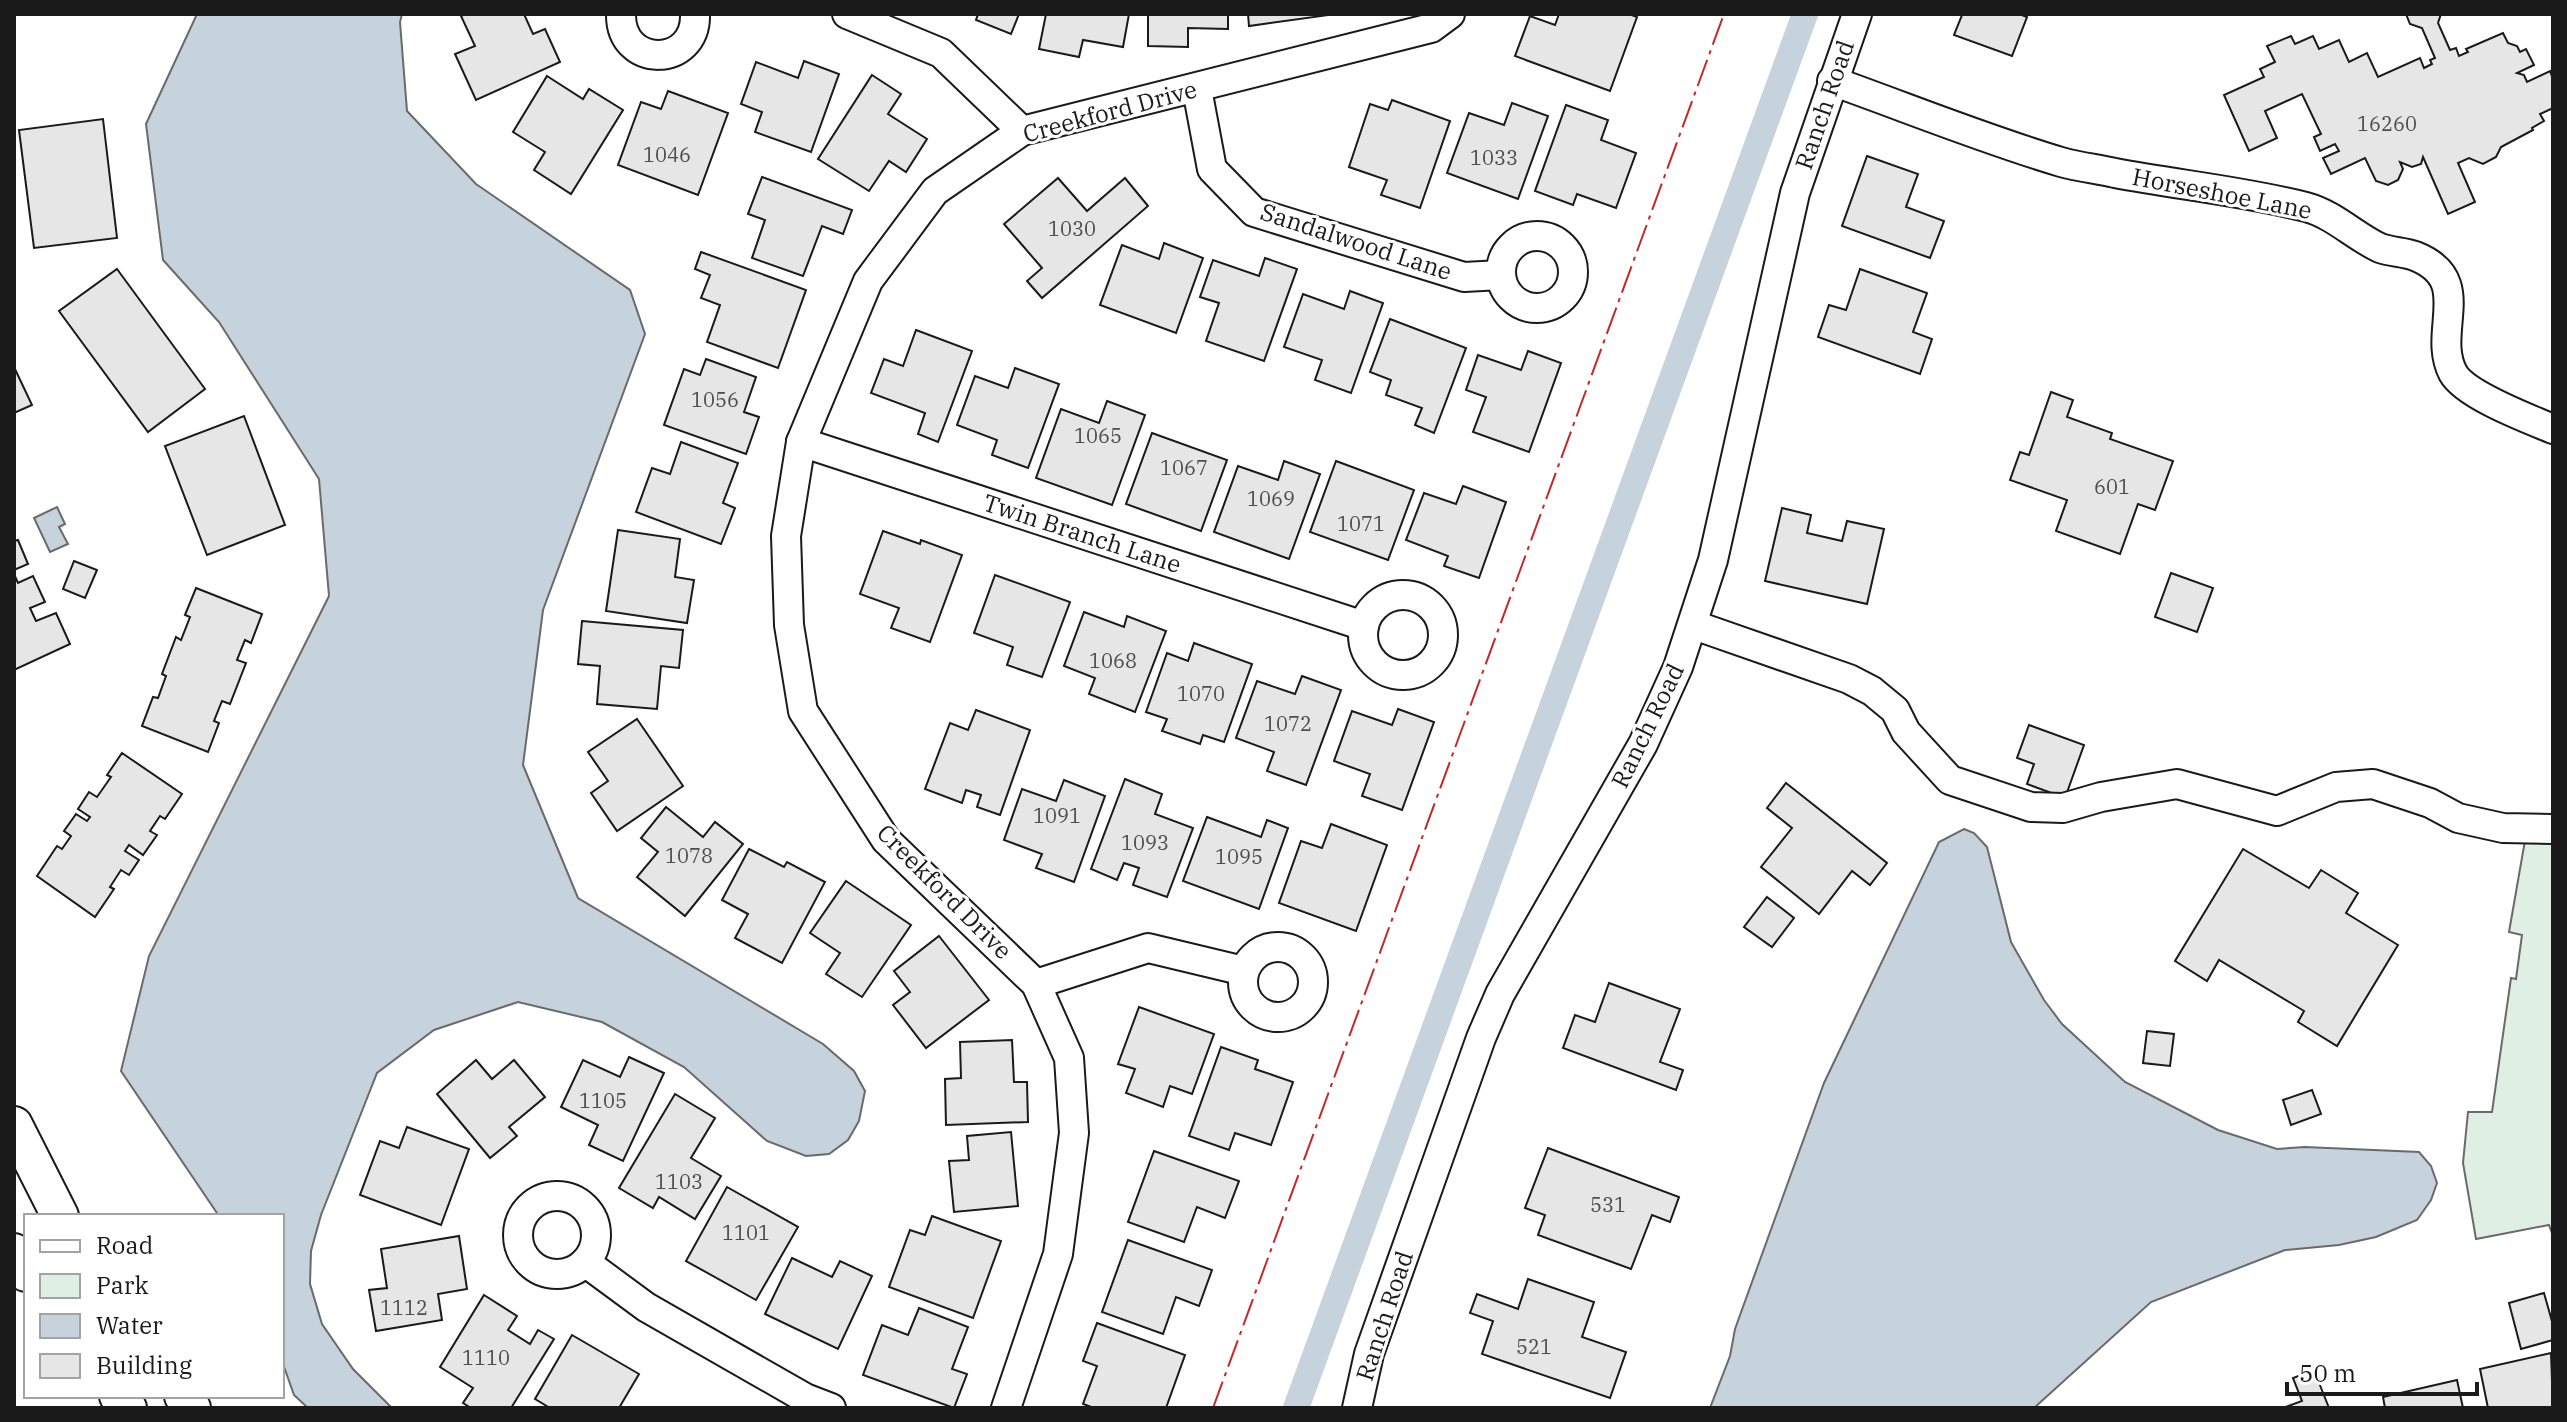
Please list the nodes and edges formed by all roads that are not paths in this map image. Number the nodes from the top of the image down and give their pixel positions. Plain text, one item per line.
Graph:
1 (621, 14) edge
2 (695, 14) edge
3 (847, 14) edge
4 (1450, 14) edge
5 (1857, 14) edge
6 (1832, 81) junction
7 (1197, 89) junction
8 (1022, 131) junction
9 (1501, 275) dead end
10 (2553, 429) edge
11 (801, 442) junction
12 (1694, 625) junction
13 (1364, 626) dead end
14 (2553, 829) edge
15 (1244, 971) dead end
16 (1036, 984) junction
17 (14, 1125) edge
18 (59, 1214) edge
19 (585, 1262) dead end
20 (831, 1408) edge
21 (1006, 1408) edge
22 (1357, 1408) edge

1 - 2 street
3 - 8 street
4 - 7 street, Creekford Drive
5 - 6 street, Ranch Road
6 - 10 street, Horseshoe Lane
6 - 12 street, Ranch Road
7 - 8 street, Creekford Drive
7 - 9 street, Sandalwood Lane
8 - 11 street, Creekford Drive
11 - 13 street, Twin Branch Lane
11 - 16 street, Creekford Drive
12 - 14 street
12 - 22 street, Ranch Road
15 - 16 street
16 - 21 street, Creekford Drive
17 - 18 main road
19 - 20 street

